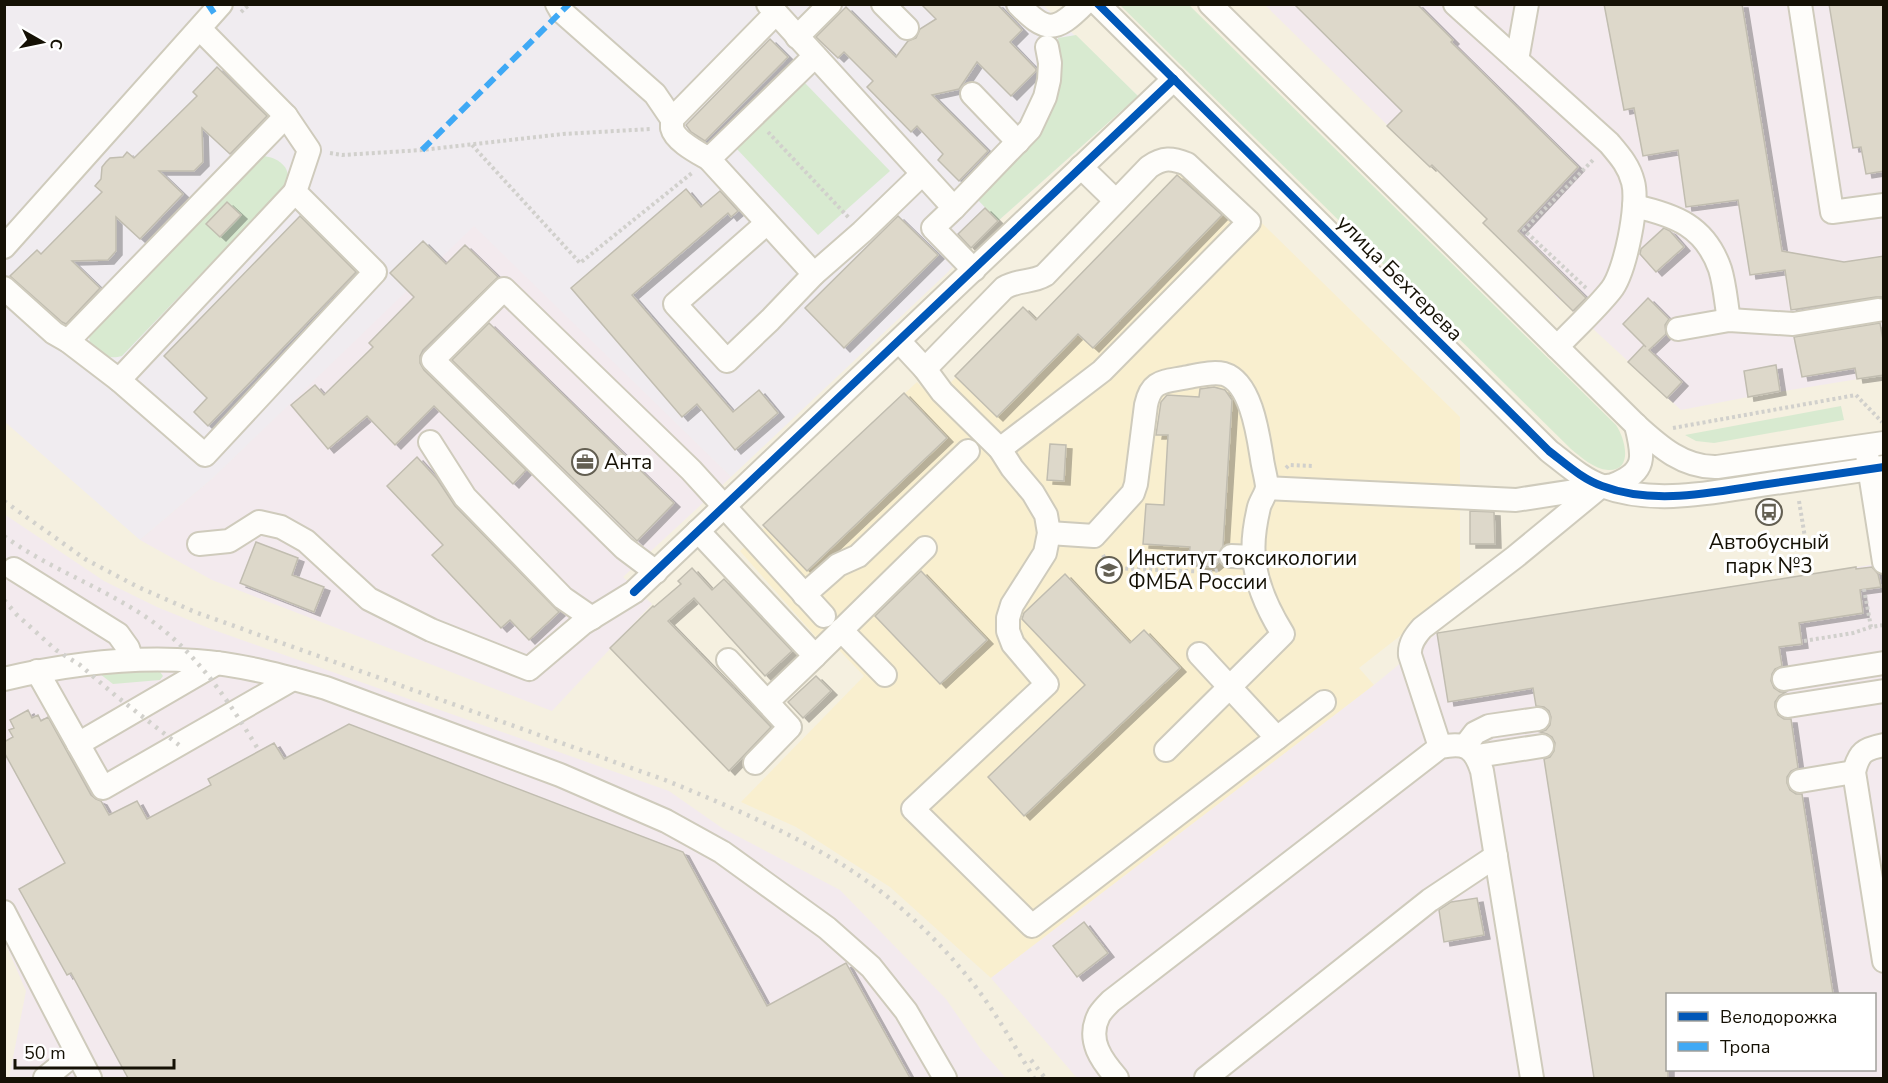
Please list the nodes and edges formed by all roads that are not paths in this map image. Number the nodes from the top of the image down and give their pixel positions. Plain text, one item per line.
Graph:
1 (221, 4) edge
2 (557, 4) edge
3 (830, 4) edge
4 (883, 4) edge
5 (1018, 4) edge
6 (1084, 4) edge
7 (1098, 4) edge
8 (1210, 4) edge
9 (1455, 4) edge
10 (1527, 4) edge
11 (1800, 4) edge
12 (772, 9) edge
13 (200, 28) junction
14 (907, 28) dead end
15 (797, 37) junction
16 (1047, 47) dead end
17 (815, 56) junction
18 (1517, 60) junction
19 (1174, 79) junction
20 (972, 94) dead end
21 (286, 116) junction
22 (672, 123) junction
23 (1018, 142) junction
24 (709, 159) junction
25 (1082, 167) junction
26 (922, 174) junction
27 (296, 192) junction
28 (1116, 201) junction
29 (1884, 205) edge
30 (1634, 206) junction
31 (954, 208) junction
32 (767, 223) junction
33 (4, 247) edge
34 (974, 270) junction
35 (814, 274) junction
36 (4, 288) edge
37 (1878, 310) dead end
38 (1729, 320) junction
39 (1678, 329) dead end
40 (68, 341) junction
41 (899, 341) junction
42 (1557, 347) junction
43 (925, 369) junction
44 (119, 380) junction
45 (1636, 425) junction
46 (430, 442) dead end
47 (1875, 444) edge
48 (1000, 450) junction
49 (968, 451) dead end
50 (1876, 468) edge
51 (1601, 486) junction
52 (1267, 488) junction
53 (725, 506) junction
54 (1881, 528) edge
55 (698, 531) junction
56 (1049, 533) junction
57 (199, 544) dead end
58 (925, 548) dead end
59 (1231, 556) road end
60 (1254, 557) junction
61 (1884, 562) edge
62 (14, 569) dead end
63 (656, 572) junction
64 (804, 594) junction
65 (824, 616) dead end
66 (592, 618) junction
67 (841, 630) junction
68 (1198, 654) dead end
69 (815, 656) junction
70 (132, 660) junction
71 (728, 660) dead end
72 (217, 663) junction
73 (1884, 663) edge
74 (37, 671) junction
75 (885, 675) dead end
76 (4, 679) edge
77 (293, 679) junction
78 (1784, 680) dead end
79 (1230, 686) junction
80 (1884, 691) edge
81 (766, 702) junction
82 (1324, 702) dead end
83 (1788, 706) dead end
84 (1538, 719) dead end
85 (1277, 738) junction
86 (78, 744) junction
87 (1884, 745) edge
88 (1542, 746) dead end
89 (1440, 747) junction
90 (1166, 750) dead end
91 (1471, 751) junction
92 (755, 763) dead end
93 (1854, 772) junction
94 (1800, 781) dead end
95 (1496, 856) junction
96 (4, 912) edge
97 (1884, 961) edge
98 (76, 1053) junction
99 (45, 1078) edge
100 (90, 1078) edge
101 (945, 1078) edge
102 (1118, 1078) edge
103 (1206, 1078) edge
104 (1532, 1078) edge

1 - 13 street
2 - 22 street
3 - 15 street
4 - 14 street
5 - 6 street
7 - 19 street, улица Бехтерева
8 - 42 street
9 - 18 street
10 - 18 street
11 - 29 street
12 - 15 street
12 - 22 street
13 - 21 street
13 - 33 street
15 - 17 street
16 - 23 street
17 - 24 street
17 - 26 street
18 - 30 street
19 - 25 street
19 - 51 street, улица Бехтерева
20 - 23 street
21 - 27 street
21 - 40 street
22 - 24 street
23 - 31 street
24 - 32 street
25 - 28 street
25 - 34 street
26 - 31 street
26 - 35 street
27 - 44 street
27 - 44 street
28 - 43 street
28 - 48 street
30 - 38 street
30 - 42 street
31 - 34 street
32 - 35 street
32 - 35 street
34 - 41 street
36 - 40 street
37 - 38 street
38 - 39 street
40 - 44 street
41 - 43 street
41 - 53 street
42 - 45 street
43 - 48 street
45 - 47 street
45 - 51 street
46 - 66 street
47 - 50 street
48 - 56 street
49 - 64 street
50 - 51 street, улица Бехтерева
50 - 54 street
51 - 52 street
51 - 89 street
52 - 56 street
52 - 60 street
53 - 55 street
53 - 63 street
53 - 64 street
54 - 61 street
55 - 63 street
55 - 69 street
56 - 85 street
57 - 66 street
58 - 67 street
59 - 60 street
60 - 79 street
62 - 70 street
63 - 66 street
64 - 65 street
67 - 69 street
67 - 75 street
68 - 79 street
69 - 81 street
70 - 72 street
70 - 74 street
71 - 81 street
72 - 77 street
72 - 86 street
73 - 78 street
74 - 76 street
74 - 86 street
77 - 86 street
77 - 101 street
79 - 85 street
79 - 90 street
80 - 83 street
81 - 92 street
82 - 85 street
84 - 91 street
87 - 93 street
88 - 91 street
89 - 91 street
89 - 102 street
91 - 95 street
93 - 94 street
93 - 97 street
95 - 103 street
95 - 104 street
96 - 98 street
98 - 99 street
98 - 100 street

